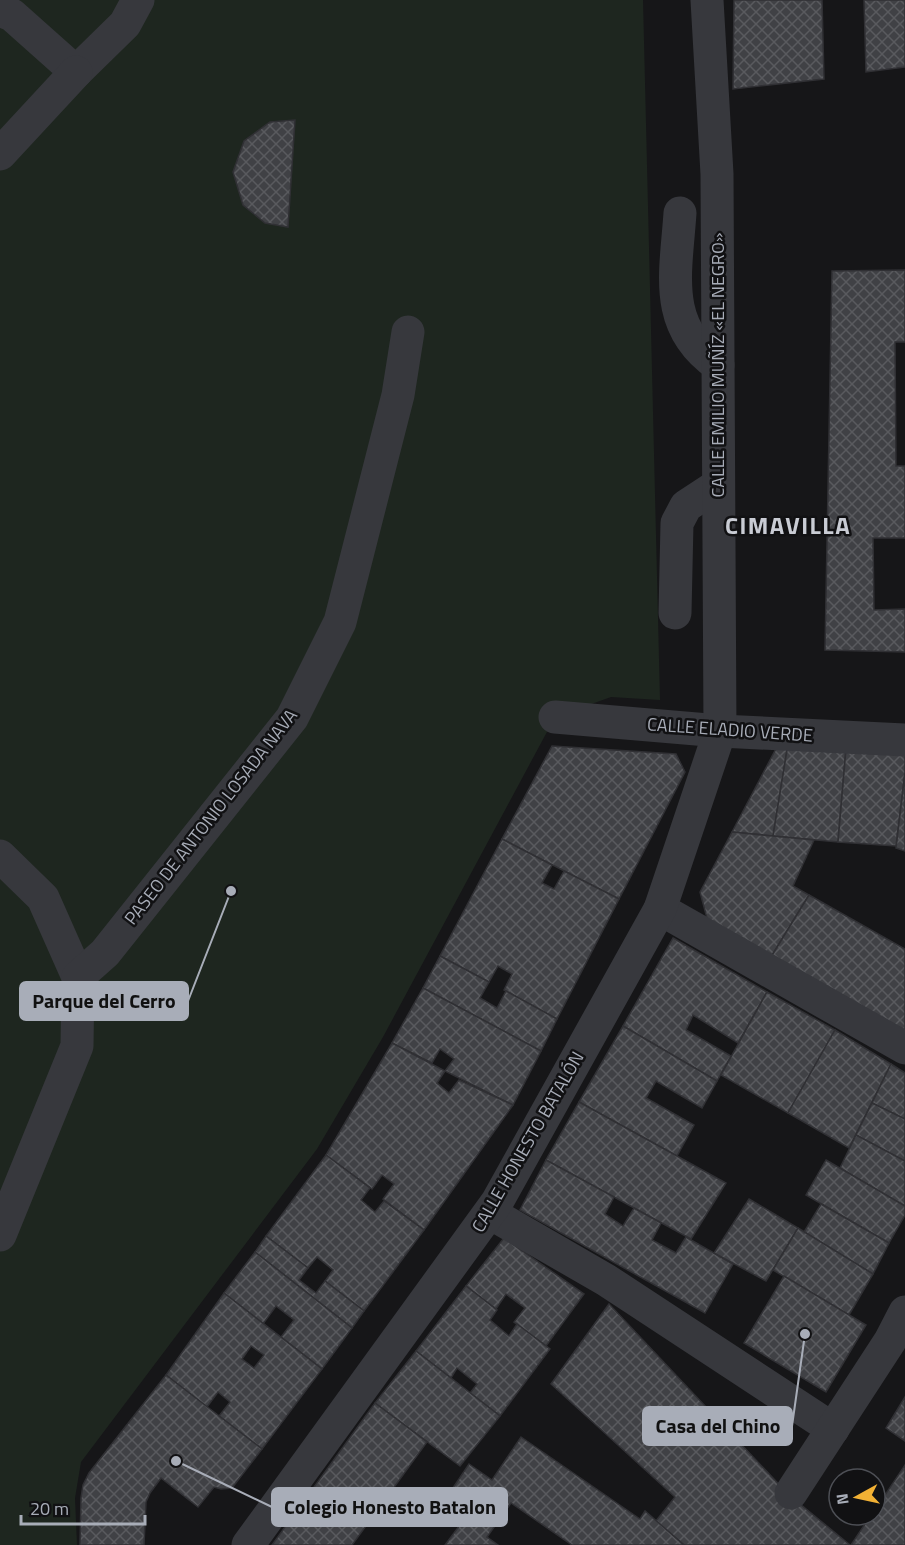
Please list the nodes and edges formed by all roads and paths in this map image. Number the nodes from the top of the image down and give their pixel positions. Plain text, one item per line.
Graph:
1 (138, 0) edge
2 (707, 0) edge
3 (0, 10) edge
4 (76, 72) junction
5 (2, 152) edge
6 (680, 213) dead end
7 (408, 332) dead end
8 (718, 365) junction
9 (718, 485) junction
10 (675, 614) dead end
11 (555, 717) dead end
12 (720, 731) junction
13 (905, 740) edge
14 (0, 856) edge
15 (660, 909) junction
16 (78, 977) junction
17 (905, 1048) edge
18 (490, 1213) junction
19 (0, 1235) edge
20 (905, 1312) edge
21 (898, 1344) edge
22 (833, 1429) junction
23 (791, 1493) dead end
24 (248, 1545) edge

1 - 4 street
2 - 8 street, CALLE EMILIO MUÑÍZ «EL NEGRO»
3 - 4 street
4 - 5 street
6 - 8 street
7 - 16 street, PASEO DE ANTONIO LOSADA NAVA
8 - 9 street, CALLE EMILIO MUÑÍZ «EL NEGRO»
9 - 10 street
9 - 12 street, CALLE EMILIO MUÑÍZ «EL NEGRO»
11 - 12 street, CALLE ELADIO VERDE
12 - 13 street, CALLE ELADIO VERDE
12 - 15 street, CALLE HONESTO BATALÓN
14 - 16 street
15 - 17 street
15 - 18 street, CALLE HONESTO BATALÓN
16 - 19 street
18 - 22 street
18 - 24 street, CALLE HONESTO BATALÓN
20 - 21 street
21 - 22 street
22 - 23 street

